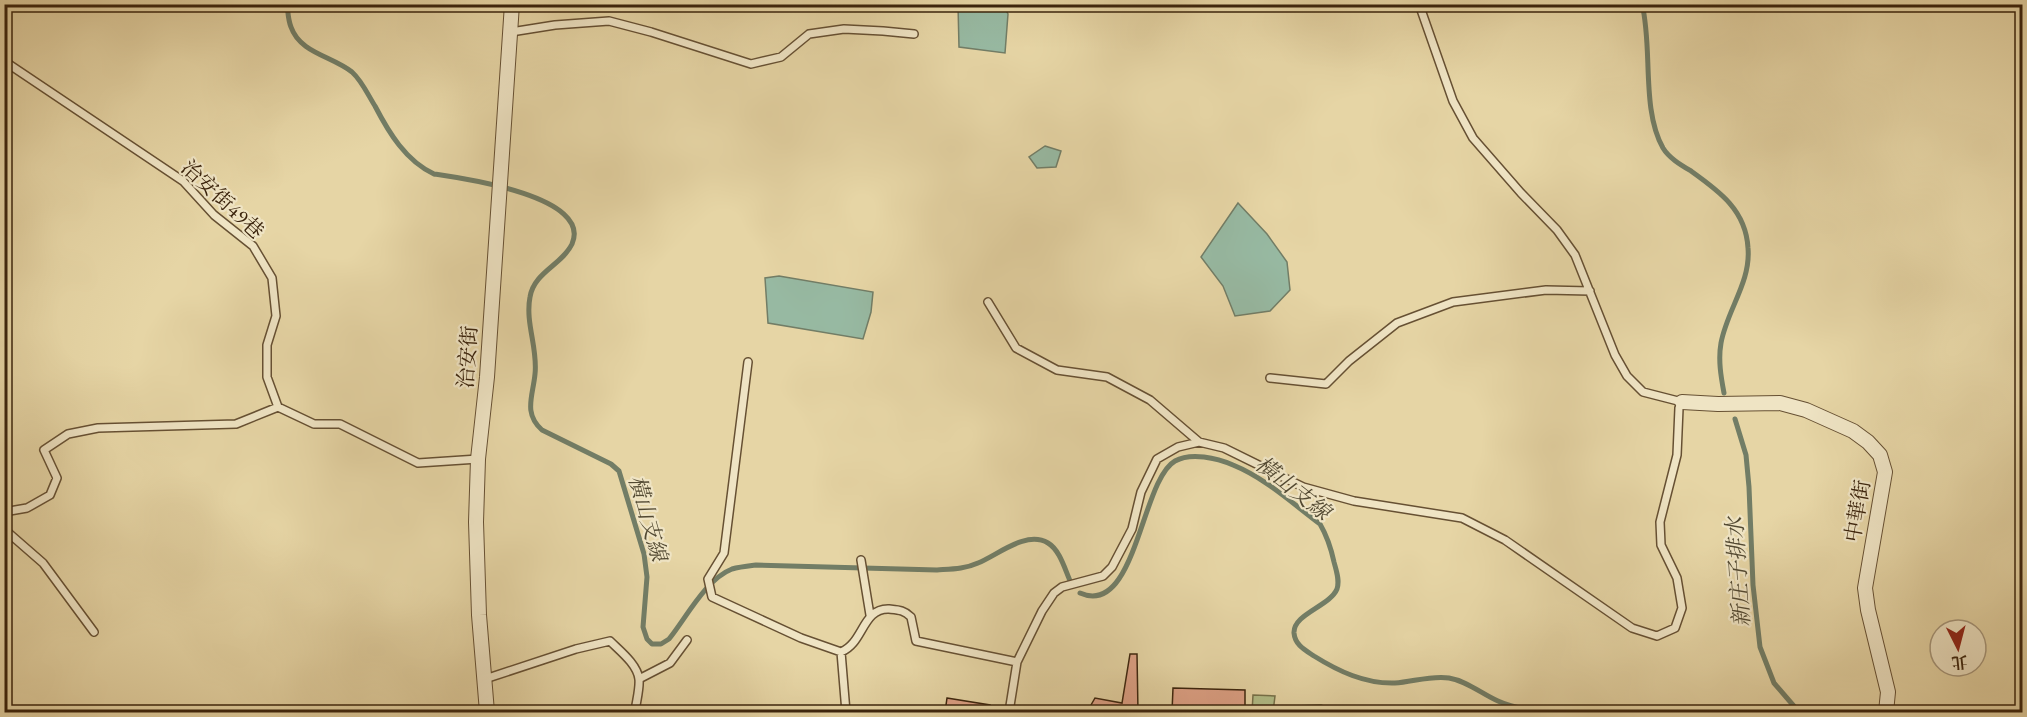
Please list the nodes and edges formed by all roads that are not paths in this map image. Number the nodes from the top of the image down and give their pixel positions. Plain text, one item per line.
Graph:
1 (512, 4) edge
2 (1419, 4) edge
3 (511, 32) junction
4 (914, 34) dead end
5 (4, 61) edge
6 (1590, 291) junction
7 (988, 302) dead end
8 (748, 362) dead end
9 (1270, 378) dead end
10 (1682, 402) junction
11 (278, 407) junction
12 (1199, 442) junction
13 (478, 459) junction
14 (4, 512) edge
15 (4, 529) edge
16 (861, 560) dead end
17 (870, 615) junction
18 (94, 632) dead end
19 (687, 640) dead end
20 (841, 652) junction
21 (1017, 662) junction
22 (485, 679) junction
23 (639, 679) junction
24 (487, 712) edge
25 (635, 712) edge
26 (846, 712) edge
27 (1009, 712) edge
28 (1886, 712) edge

1 - 3 street, 治安街
2 - 6 lane
3 - 4 lane
3 - 13 street, 治安街
5 - 11 lane, 治安街49巷
6 - 9 lane
6 - 10 lane
7 - 12 lane
8 - 20 lane
10 - 12 lane
10 - 28 street, 中華街
11 - 13 lane
11 - 14 lane
12 - 21 lane
13 - 22 street, 治安街
15 - 18 lane
16 - 17 lane
17 - 20 lane
17 - 21 lane
19 - 23 lane
20 - 26 lane
21 - 27 lane
22 - 23 lane
22 - 24 street, 治安街
23 - 25 lane

